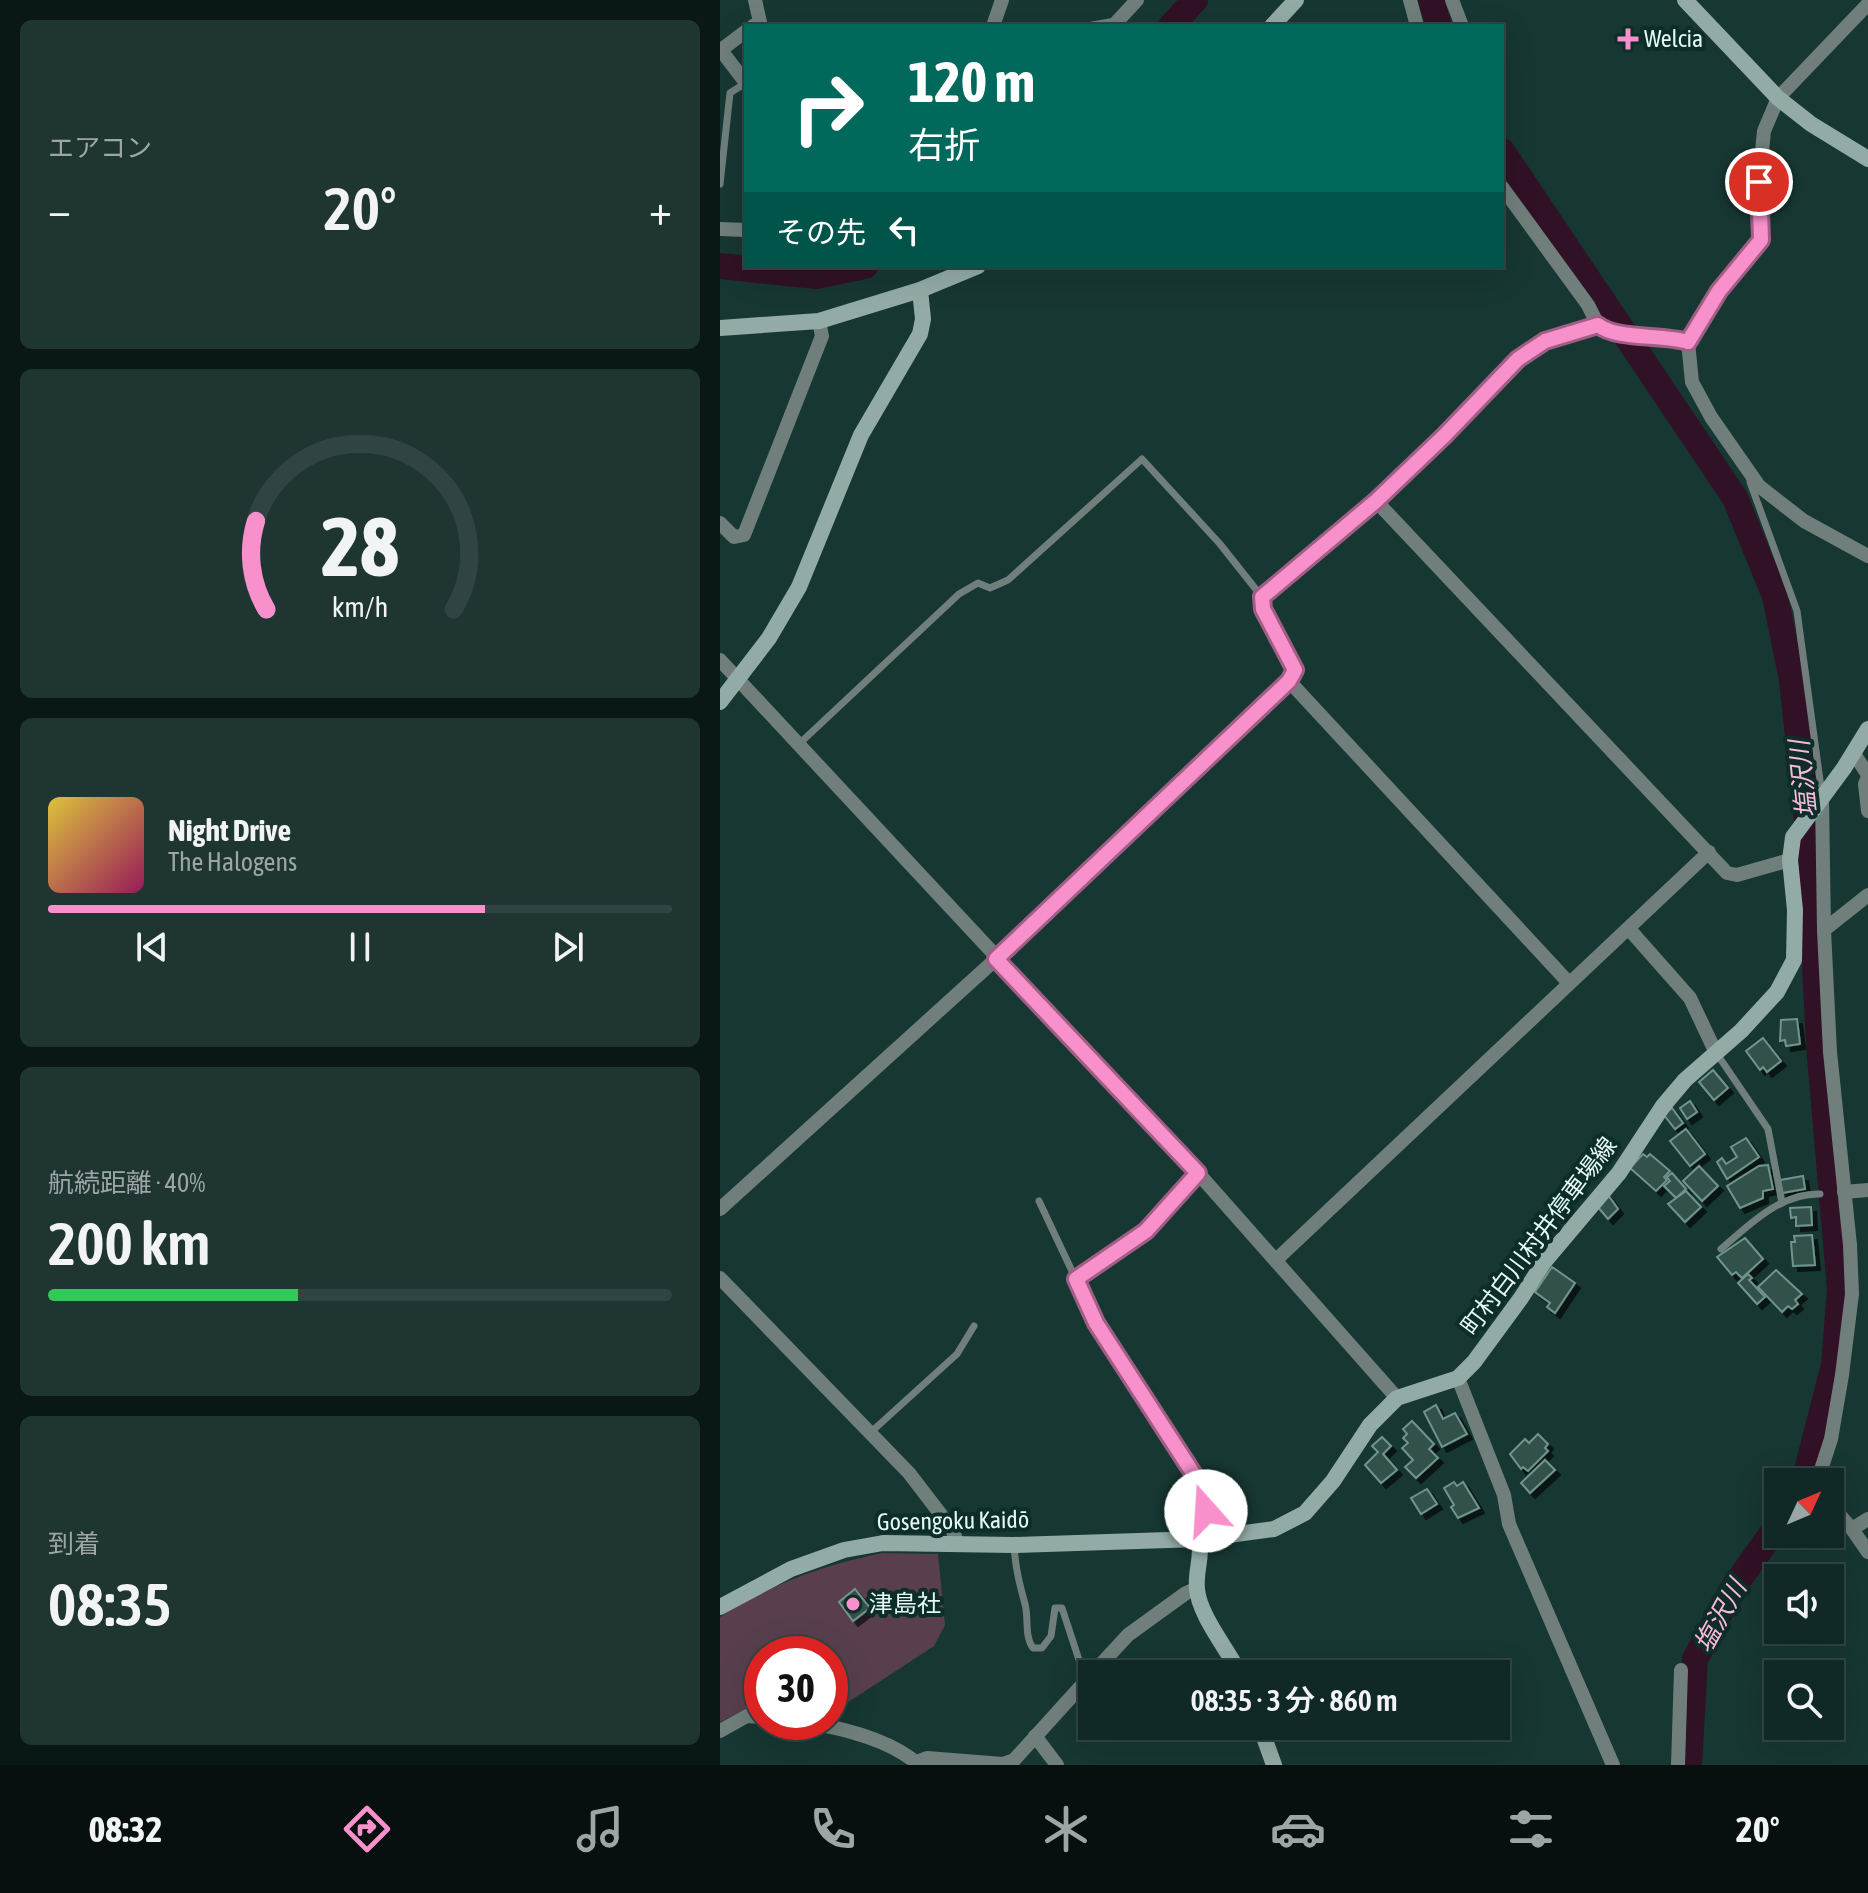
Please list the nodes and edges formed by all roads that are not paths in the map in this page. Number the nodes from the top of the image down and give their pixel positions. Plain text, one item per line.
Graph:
1 (755, 0) edge
2 (1002, 0) edge
3 (1137, 0) edge
4 (1296, 0) edge
5 (1410, 0) edge
6 (1452, 0) edge
7 (1685, 0) edge
8 (1868, 4) edge
9 (756, 24) edge
10 (994, 24) edge
11 (1115, 24) edge
12 (1274, 24) edge
13 (1416, 24) edge
14 (1461, 24) edge
15 (744, 32) edge
16 (720, 49) edge
17 (744, 83) edge
18 (744, 85) edge
19 (1778, 98) junction
20 (1868, 159) edge
21 (720, 184) edge
22 (1504, 190) edge
23 (720, 229) edge
24 (744, 230) edge
25 (973, 268) edge
26 (920, 290) junction
27 (819, 321) junction
28 (720, 328) edge
29 (1602, 328) junction
30 (1688, 342) junction
31 (1751, 476) junction
32 (1376, 501) junction
33 (720, 523) edge
34 (1868, 556) edge
35 (1262, 597) junction
36 (720, 660) edge
37 (739, 679) junction
38 (1289, 681) junction
39 (720, 702) edge
40 (1868, 729) edge
41 (799, 744) junction
42 (1853, 752) junction
43 (1868, 776) edge
44 (1821, 800) junction
45 (1868, 811) edge
46 (1709, 852) junction
47 (1790, 860) junction
48 (1868, 895) edge
49 (1629, 929) junction
50 (1824, 930) junction
51 (996, 959) junction
52 (1569, 983) junction
53 (1716, 1053) junction
54 (1198, 1173) junction
55 (1868, 1190) edge
56 (1844, 1192) junction
57 (1820, 1194) dead end
58 (1039, 1201) dead end
59 (1782, 1203) junction
60 (720, 1209) edge
61 (1721, 1249) dead end
62 (1276, 1260) junction
63 (720, 1278) edge
64 (1076, 1279) junction
65 (1096, 1323) joint
66 (974, 1326) dead end
67 (1458, 1378) junction
68 (1397, 1398) junction
69 (870, 1433) junction
70 (1822, 1468) edge
71 (1868, 1519) edge
72 (1844, 1520) edge
73 (1852, 1529) junction
74 (1205, 1538) junction
75 (958, 1544) junction
76 (1013, 1545) junction
77 (1868, 1552) edge
78 (1197, 1588) junction
79 (720, 1607) edge
80 (1079, 1660) edge
81 (1105, 1660) edge
82 (1232, 1660) edge
83 (1681, 1670) dead end
84 (1078, 1689) edge
85 (744, 1718) edge
86 (720, 1731) edge
87 (848, 1733) edge
88 (1035, 1736) junction
89 (1265, 1740) edge
90 (917, 1763) edge
91 (1057, 1765) edge
92 (1274, 1765) edge
93 (1613, 1765) edge
94 (1678, 1765) edge

1 - 9 street
2 - 10 street
3 - 11 street
4 - 12 main road
5 - 13 street
6 - 14 street
7 - 19 main road
8 - 19 street
15 - 16 street
16 - 17 street
18 - 21 lane
19 - 20 main road
19 - 30 street
22 - 29 street
23 - 24 street
25 - 26 main road
26 - 27 main road
26 - 37 main road
27 - 28 main road
27 - 33 street
29 - 30 street
29 - 32 street
30 - 31 street
31 - 34 street
31 - 44 lane
32 - 35 street
32 - 46 street
35 - 38 street
35 - 41 lane
36 - 37 street
37 - 39 main road
37 - 41 street
38 - 51 street
38 - 52 street
40 - 42 main road, 町村白川村井停車場線
41 - 51 street
42 - 43 street
42 - 44 main road, 町村白川村井停車場線
43 - 45 street
44 - 47 main road, 町村白川村井停車場線
44 - 50 street
46 - 47 street
46 - 49 street
47 - 53 main road, 町村白川村井停車場線
48 - 50 street
49 - 52 street
49 - 53 street
50 - 56 street
51 - 54 street
51 - 60 street
52 - 62 street
53 - 59 lane
53 - 67 main road, 町村白川村井停車場線
54 - 62 street
54 - 64 lane
55 - 56 street
56 - 70 street
57 - 59 lane
58 - 64 lane
59 - 61 lane
62 - 68 street
63 - 69 street
64 - 65 lane
65 - 74 street
66 - 69 lane
67 - 68 main road
67 - 93 street
68 - 74 main road
69 - 75 street
71 - 73 street
72 - 73 street
73 - 77 street
74 - 76 main road, Gosengoku Kaidō
74 - 78 main road
75 - 76 main road, Gosengoku Kaidō
75 - 79 main road, Gosengoku Kaidō
76 - 80 lane
78 - 81 street
78 - 82 main road
83 - 94 street
84 - 88 street
85 - 86 street
87 - 90 street
88 - 90 street
88 - 91 street
89 - 92 main road

